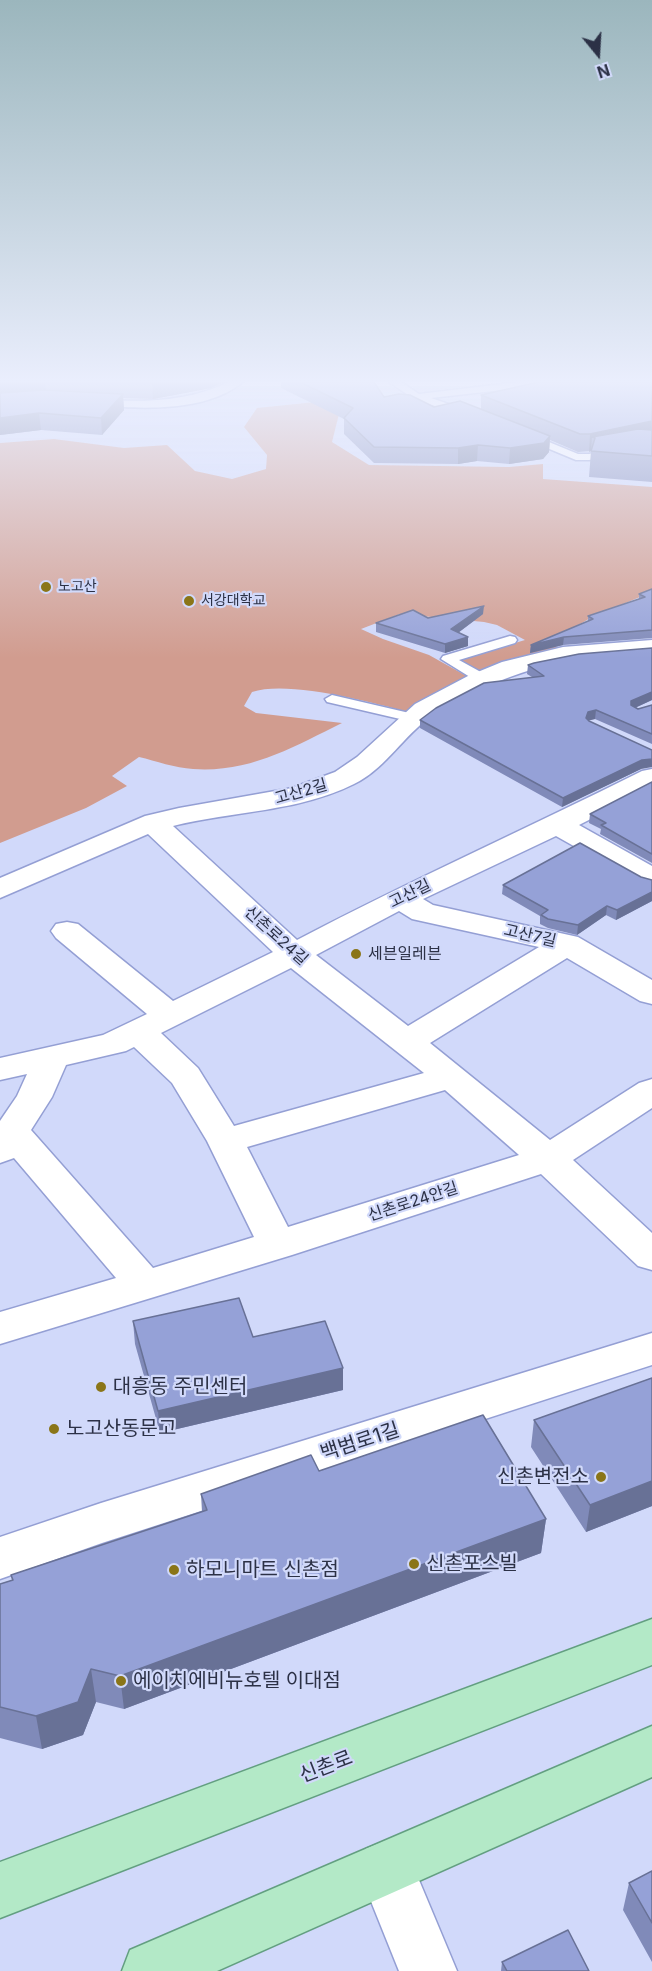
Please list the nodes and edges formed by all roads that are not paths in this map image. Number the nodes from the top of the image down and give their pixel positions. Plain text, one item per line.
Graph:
1 (510, 640) dead end
2 (652, 647) edge
3 (483, 680) junction
4 (332, 699) dead end
5 (413, 718) junction
6 (652, 777) edge
7 (153, 823) junction
8 (557, 825) junction
9 (652, 878) edge
10 (0, 889) edge
11 (400, 898) junction
12 (67, 931) dead end
13 (567, 944) junction
14 (294, 954) junction
15 (652, 994) edge
16 (169, 1016) junction
17 (138, 1030) junction
18 (408, 1041) junction
19 (52, 1058) junction
20 (0, 1069) edge
21 (452, 1077) junction
22 (652, 1092) edge
23 (6, 1141) edge
24 (225, 1141) junction
25 (549, 1159) junction
26 (278, 1245) junction
27 (652, 1256) edge
28 (145, 1285) junction
29 (0, 1328) edge
30 (652, 1349) edge
31 (0, 1558) edge
32 (652, 1642) edge
33 (652, 1751) edge
34 (386, 1869) junction
35 (0, 1890) edge
36 (151, 1971) edge
37 (428, 1971) edge

1 - 3 lane
2 - 3 street, 고산2길
3 - 5 street, 고산2길
4 - 5 lane
5 - 7 street, 고산2길
6 - 8 street, 고산길
7 - 10 street, 고산2길
7 - 14 street, 신촌로24길
8 - 9 street
8 - 11 street, 고산길
11 - 13 street, 고산7길
11 - 14 street, 고산길
12 - 16 street
13 - 15 street, 고산7길
13 - 18 street
14 - 16 street, 고산길
14 - 18 street, 신촌로24길
16 - 17 street, 고산길
17 - 19 street, 고산길
17 - 24 street
18 - 21 street, 신촌로24길
19 - 20 street, 고산길
19 - 23 street
21 - 24 street
21 - 25 street, 신촌로24길
22 - 25 street
23 - 28 street
24 - 26 street
25 - 26 street, 신촌로24안길
25 - 27 street, 신촌로24길
26 - 28 street, 신촌로24안길
28 - 29 street, 신촌로24안길
30 - 31 street, 백범로1길
32 - 35 main road, 신촌로
33 - 34 main road
34 - 36 main road
34 - 37 street

